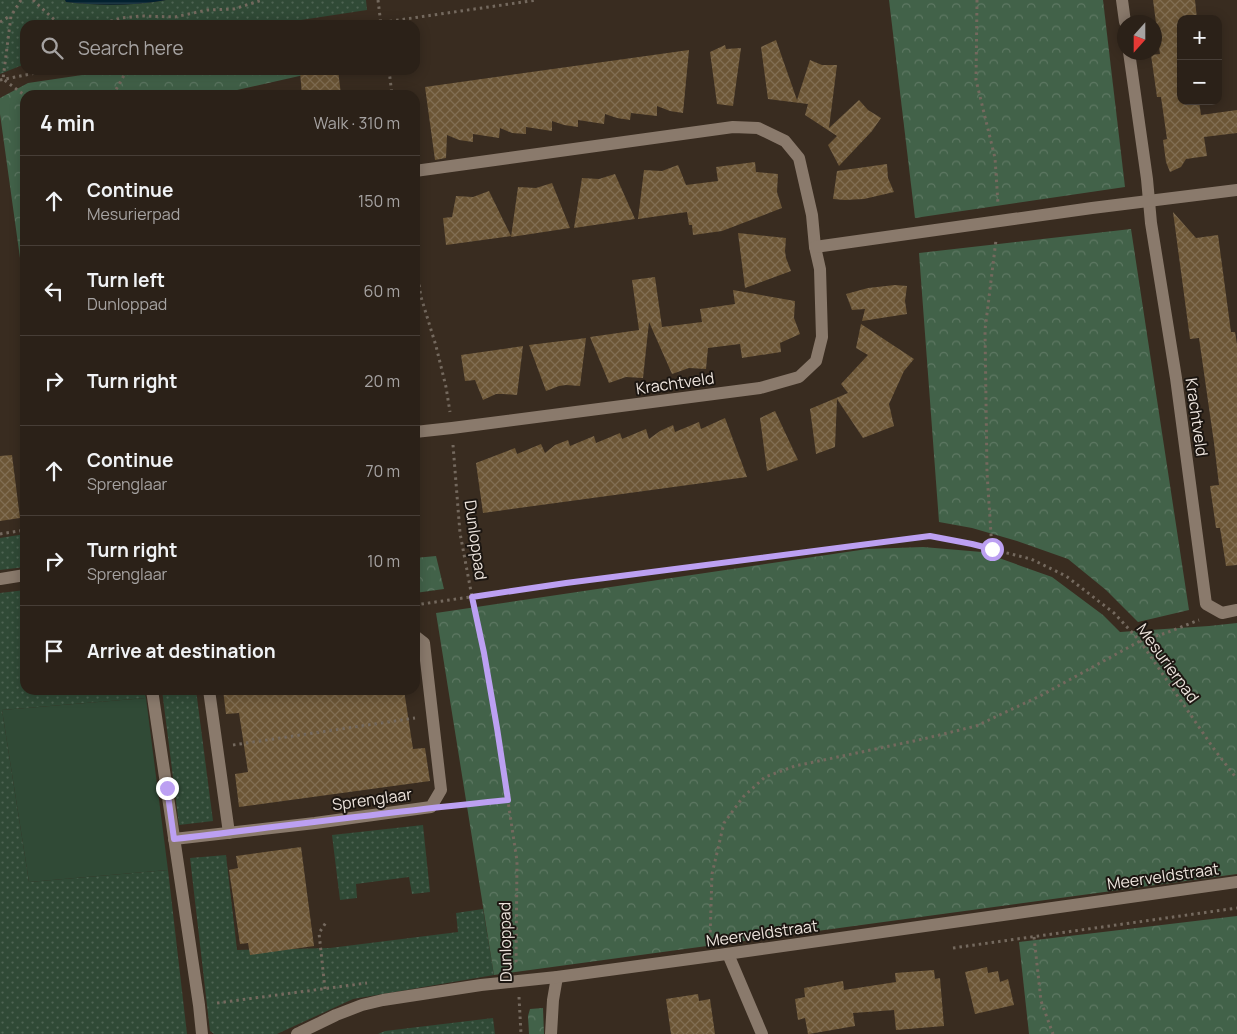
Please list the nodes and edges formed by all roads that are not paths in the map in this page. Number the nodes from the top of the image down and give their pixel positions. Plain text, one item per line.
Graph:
1 (1122, 0) edge
2 (1124, 15) edge
3 (1130, 60) edge
4 (420, 170) edge
5 (1237, 190) edge
6 (1149, 202) junction
7 (815, 247) junction
8 (420, 431) edge
9 (20, 576) edge
10 (0, 579) edge
11 (1237, 610) edge
12 (420, 640) edge
13 (153, 695) edge
14 (210, 695) edge
15 (229, 833) junction
16 (174, 839) junction
17 (1237, 882) edge
18 (728, 954) junction
19 (557, 977) junction
20 (202, 1034) edge
21 (297, 1034) edge
22 (551, 1034) edge
23 (762, 1034) edge

1 - 2 street
3 - 6 street, Krachtveld
4 - 7 street, Krachtveld
5 - 6 street
6 - 7 street
6 - 11 street, Krachtveld
7 - 8 street, Krachtveld
9 - 10 street
12 - 15 street, Sprenglaar
13 - 16 street
14 - 15 street
15 - 16 street, Sprenglaar
16 - 20 street
17 - 18 street, Meerveldstraat
18 - 19 street, Meerveldstraat
18 - 23 street
19 - 21 street, Meerveldstraat
19 - 22 street

